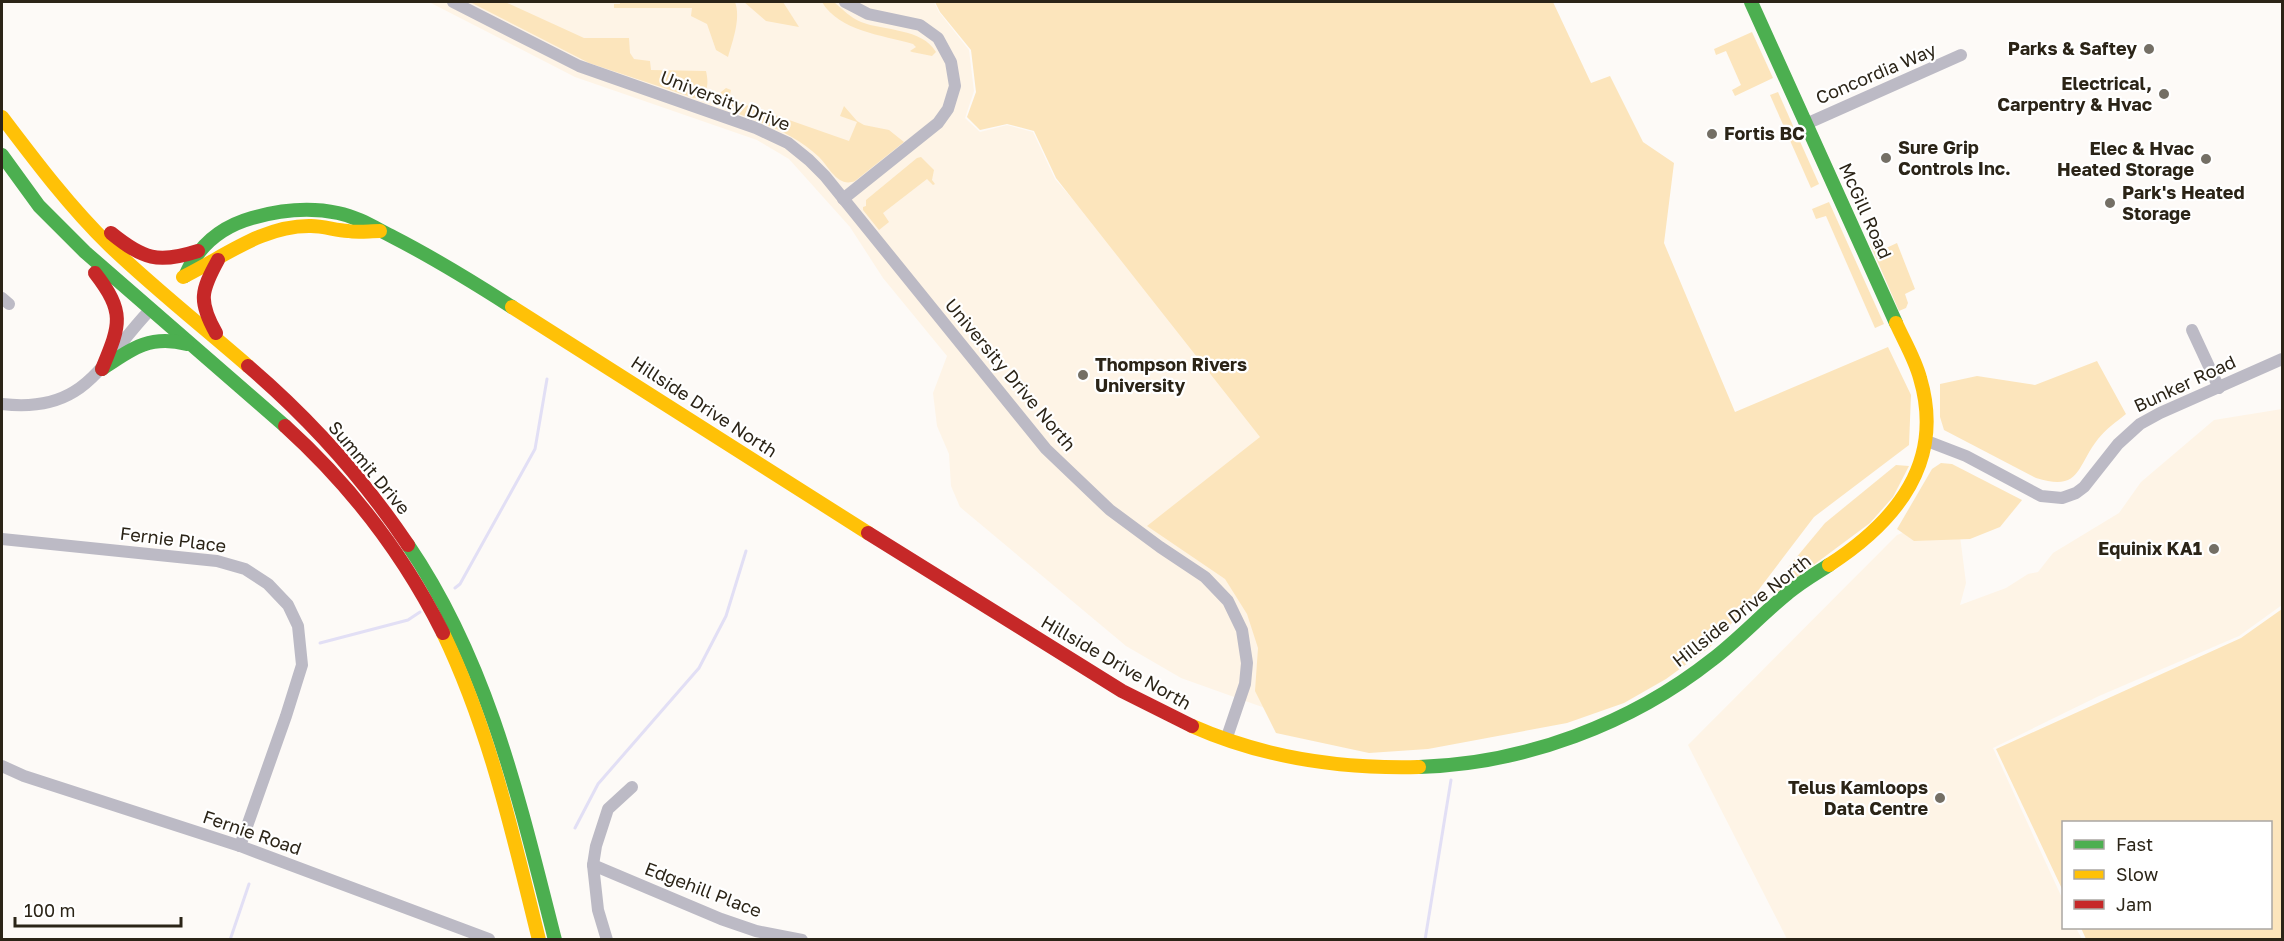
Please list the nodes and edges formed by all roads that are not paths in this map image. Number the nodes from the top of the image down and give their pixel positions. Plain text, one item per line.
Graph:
1 (453, 2) edge
2 (845, 2) edge
3 (1751, 2) edge
4 (1961, 56) dead end
5 (2, 117) edge
6 (1806, 124) junction
7 (2, 155) edge
8 (843, 199) junction
9 (75, 207) junction
10 (51, 220) junction
11 (380, 231) junction
12 (198, 250) junction
13 (218, 260) junction
14 (185, 276) junction
15 (165, 296) junction
16 (150, 310) junction
17 (2192, 330) dead end
18 (221, 343) junction
19 (192, 346) junction
20 (2283, 359) edge
21 (102, 369) junction
22 (2219, 388) junction
23 (2, 404) edge
24 (1927, 441) junction
25 (2, 539) edge
26 (1170, 716) junction
27 (1228, 734) junction
28 (1295, 758) junction
29 (2, 766) edge
30 (632, 787) dead end
31 (240, 846) junction
32 (593, 865) junction
33 (489, 939) edge
34 (539, 939) edge
35 (555, 939) edge
36 (607, 939) edge
37 (802, 939) edge

1 - 8 street, University Drive
2 - 8 street
3 - 6 street, McGill Road
4 - 6 street, Concordia Way
5 - 9 street, Summit Drive
6 - 24 street, McGill Road
7 - 10 street, Summit Drive
8 - 27 street, University Drive North
9 - 12 street
9 - 15 street, Summit Drive
10 - 16 street, Summit Drive
10 - 21 street
11 - 12 street, Hillside Drive North
11 - 13 street, Hillside Drive North
11 - 26 street, Hillside Drive North
12 - 14 street, Hillside Drive North
13 - 14 street, Hillside Drive North
13 - 18 street
14 - 15 street, Hillside Drive North
15 - 16 street, Hillside Drive North
15 - 18 street, Summit Drive
16 - 19 street, Summit Drive
16 - 21 street
17 - 22 street
18 - 35 street, Summit Drive
19 - 21 street
19 - 34 street, Summit Drive
20 - 22 street, Bunker Road
21 - 23 street
22 - 24 street, Bunker Road
24 - 28 street, Hillside Drive North
25 - 31 street, Fernie Place
26 - 27 street
26 - 28 street, Hillside Drive North
27 - 28 street
29 - 31 street, Fernie Road
30 - 32 street
31 - 33 street, Fernie Road
32 - 36 street
32 - 37 street, Edgehill Place

